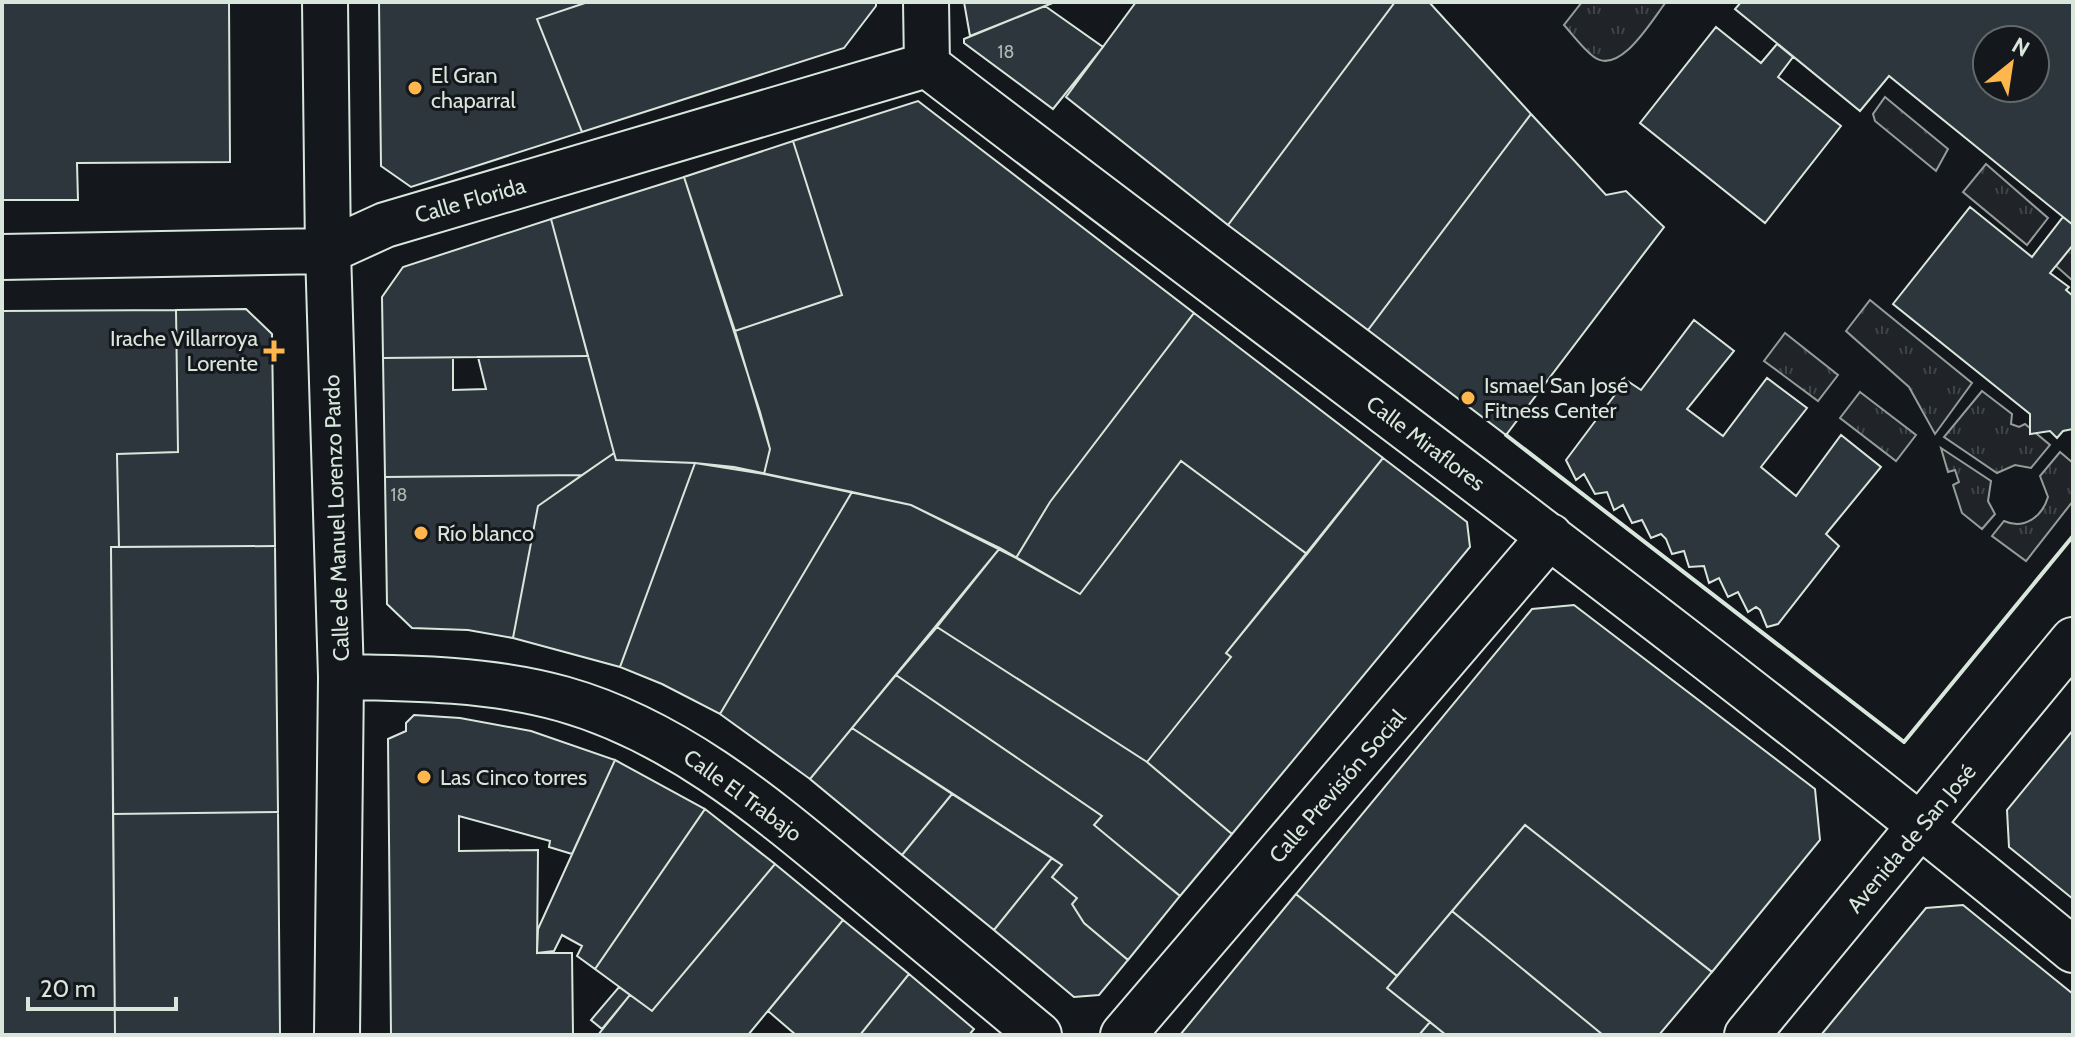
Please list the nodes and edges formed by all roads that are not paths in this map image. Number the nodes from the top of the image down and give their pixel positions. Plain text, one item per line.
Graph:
1 (325, 2) edge
2 (926, 2) edge
3 (927, 65) junction
4 (328, 251) junction
5 (2, 257) edge
6 (1550, 536) junction
7 (2073, 640) edge
8 (341, 677) junction
9 (1922, 825) junction
10 (2073, 950) edge
11 (337, 1035) edge
12 (1039, 1035) edge
13 (1123, 1035) edge
14 (1747, 1035) edge

1 - 4 street, Calle de Manuel Lorenzo Pardo
2 - 3 street
3 - 4 street, Calle Florida
3 - 6 street, Calle Miraflores
4 - 5 street, Calle Florida
4 - 8 street, Calle de Manuel Lorenzo Pardo
6 - 9 street, Calle Miraflores
6 - 13 street, Calle Previsión Social
7 - 9 street, Avenida de San José
8 - 11 street, Calle de Manuel Lorenzo Pardo
8 - 12 street, Calle El Trabajo
9 - 10 street, Calle Miraflores
9 - 14 street, Avenida de San José

